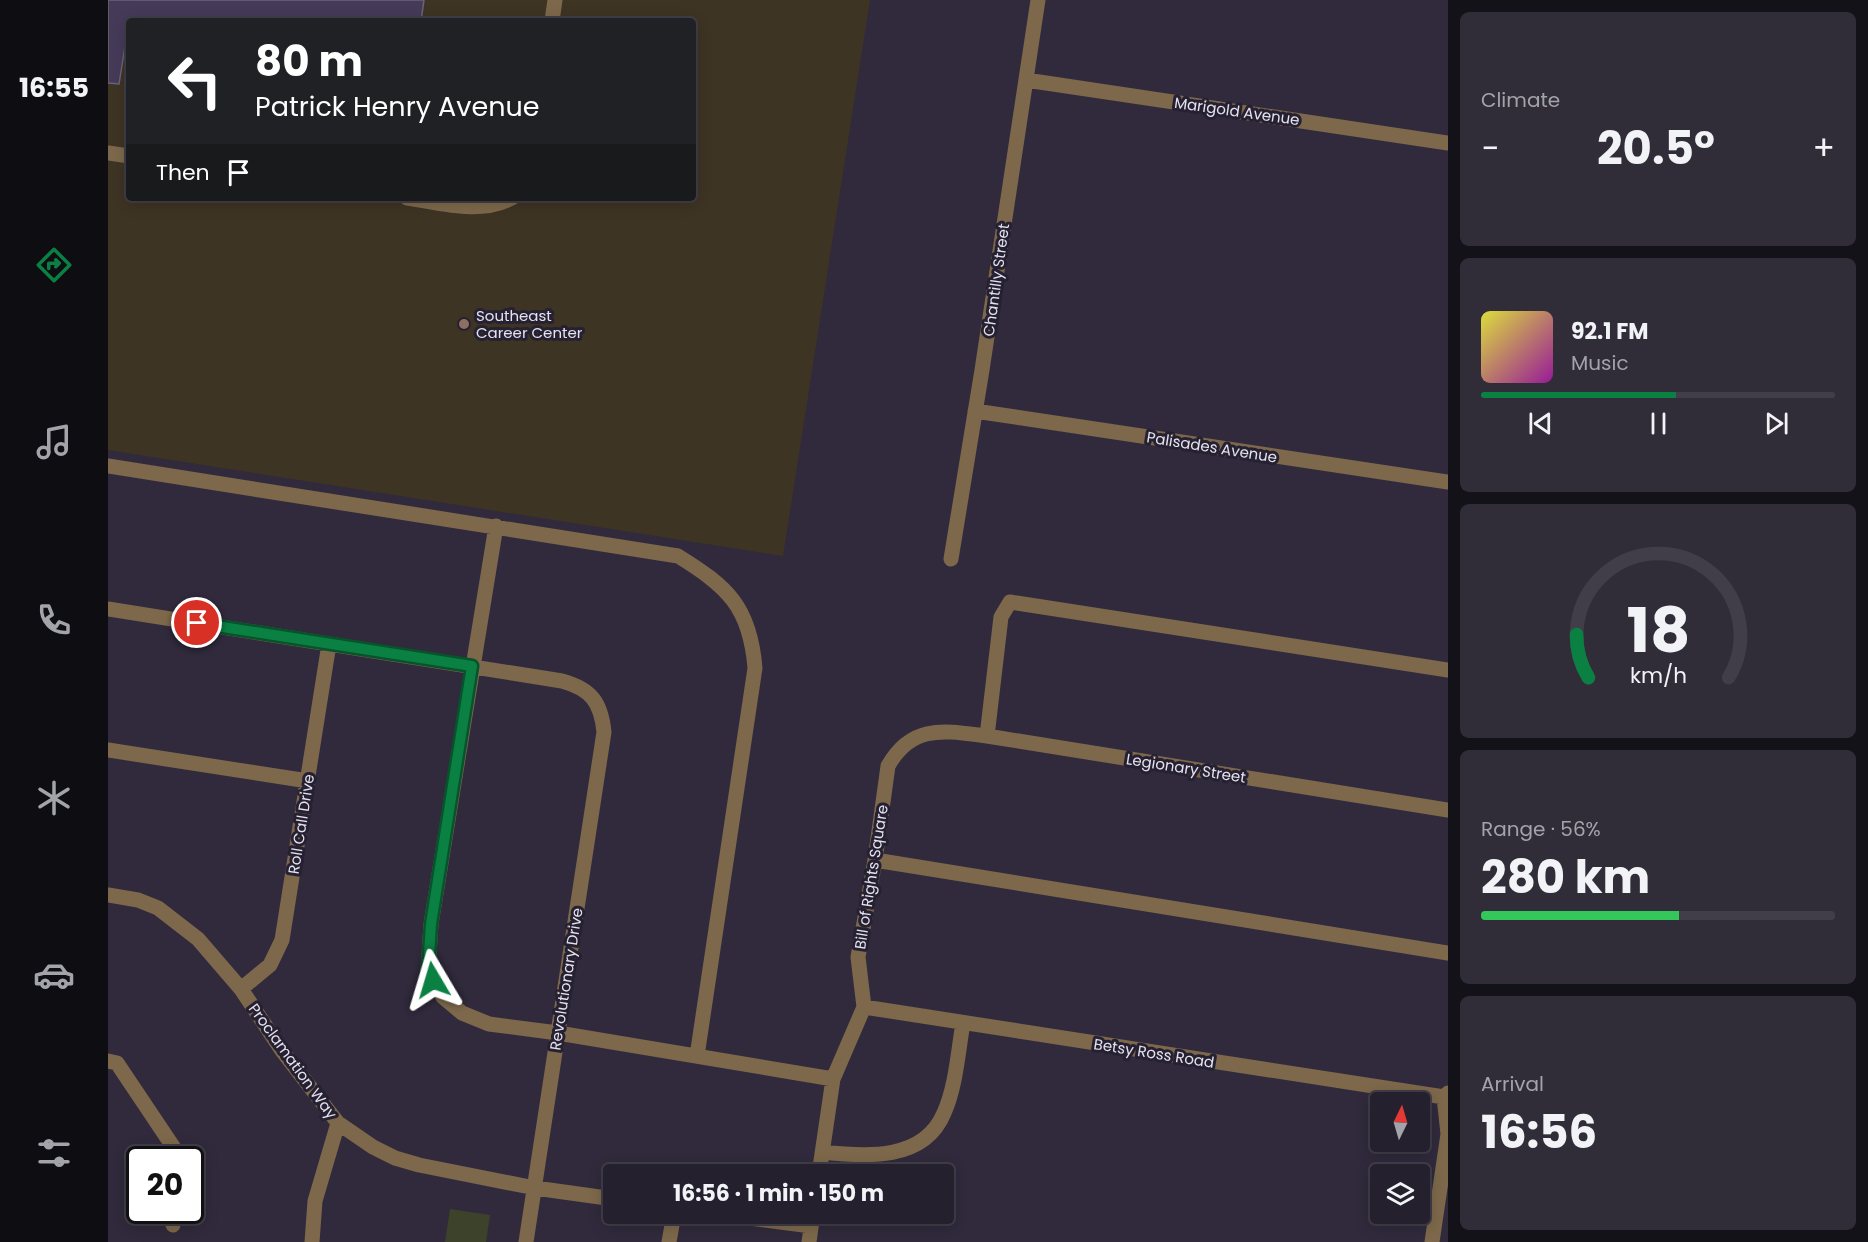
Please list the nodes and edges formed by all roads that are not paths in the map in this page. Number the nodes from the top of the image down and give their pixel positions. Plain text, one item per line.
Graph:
1 (555, 0) edge
2 (1038, 0) edge
3 (552, 18) edge
4 (1026, 80) junction
5 (1448, 143) edge
6 (108, 153) edge
7 (126, 156) edge
8 (426, 201) edge
9 (508, 201) edge
10 (975, 411) junction
11 (108, 466) edge
12 (1448, 482) edge
13 (496, 526) junction
14 (951, 559) dead end
15 (108, 609) edge
16 (329, 644) junction
17 (472, 666) junction
18 (1448, 670) edge
19 (923, 734) joint
20 (987, 736) junction
21 (108, 750) edge
22 (308, 781) junction
23 (1448, 810) edge
24 (875, 860) junction
25 (108, 895) edge
26 (1448, 953) edge
27 (241, 989) junction
28 (864, 1007) junction
29 (963, 1023) junction
30 (558, 1033) junction
31 (697, 1056) junction
32 (108, 1061) edge
33 (833, 1078) junction
34 (1446, 1095) edge
35 (338, 1123) junction
36 (173, 1146) edge
37 (823, 1152) junction
38 (821, 1164) edge
39 (535, 1188) junction
40 (603, 1197) edge
41 (672, 1224) edge
42 (811, 1224) edge
43 (312, 1242) edge
44 (526, 1242) edge
45 (669, 1242) edge
46 (809, 1242) edge
47 (1432, 1242) edge

1 - 3 street
2 - 4 street, Chantilly Street
4 - 5 street, Marigold Avenue
4 - 10 street, Chantilly Street
6 - 7 street
8 - 9 street
10 - 12 street, Palisades Avenue
10 - 14 street, Chantilly Street
11 - 13 street
13 - 17 street
13 - 31 street
15 - 16 street
16 - 17 street
16 - 22 street, Roll Call Drive
17 - 30 street
17 - 30 street, Revolutionary Drive
18 - 20 street
19 - 20 street, Legionary Street
19 - 24 street, Bill of Rights Square
20 - 23 street, Legionary Street
21 - 22 street
22 - 27 street, Roll Call Drive
24 - 26 street
24 - 28 street, Bill of Rights Square
25 - 27 street, Proclamation Way
27 - 35 street, Proclamation Way
28 - 29 street, Betsy Ross Road
28 - 33 street
29 - 34 street, Betsy Ross Road
29 - 37 street
30 - 31 street
30 - 39 street, Revolutionary Drive
31 - 33 street
32 - 36 street
33 - 37 street
34 - 47 street
35 - 39 street, Proclamation Way
35 - 43 street
37 - 38 street
39 - 40 street, Proclamation Way
39 - 44 street, Revolutionary Drive
41 - 45 street
42 - 46 street

